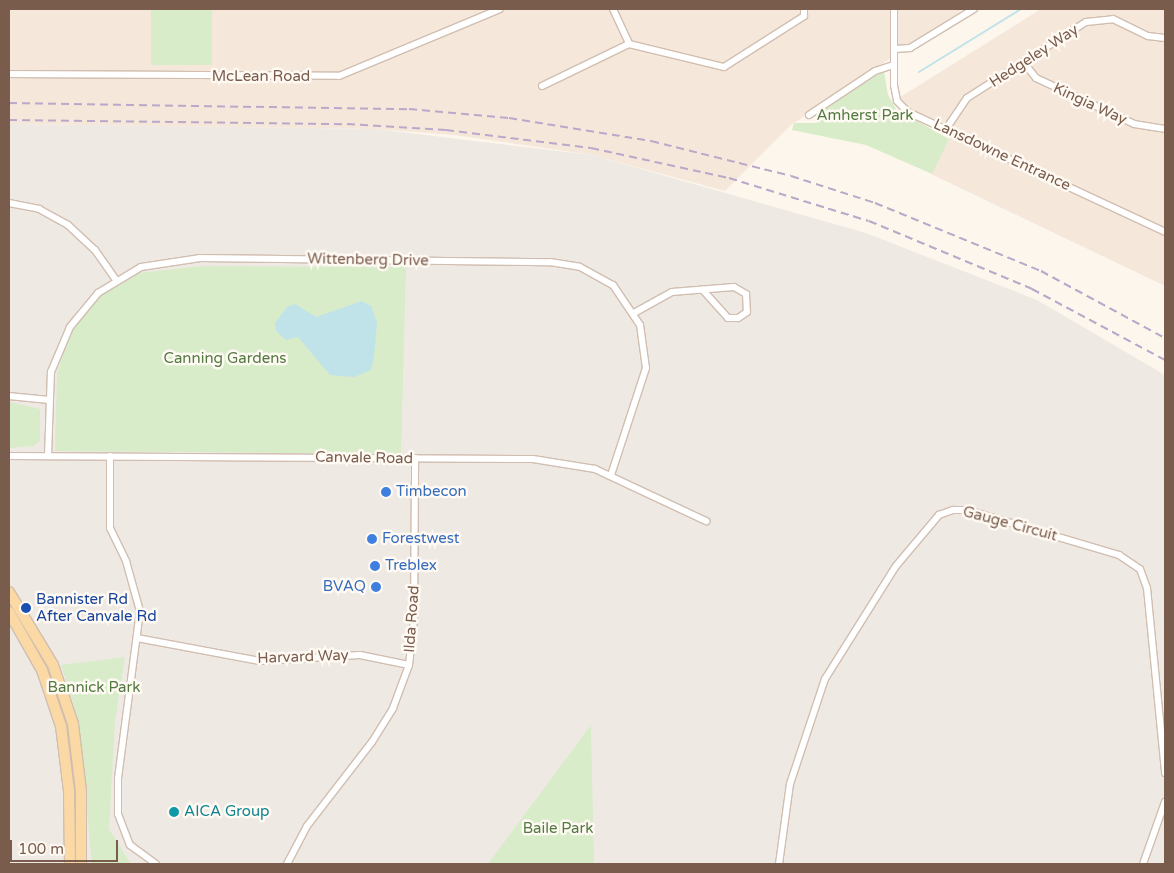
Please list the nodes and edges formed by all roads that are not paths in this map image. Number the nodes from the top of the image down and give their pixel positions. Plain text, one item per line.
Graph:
1 (500, 9) edge
2 (613, 9) edge
3 (804, 9) edge
4 (894, 9) edge
5 (974, 9) edge
6 (1165, 38) edge
7 (629, 44) junction
8 (894, 50) junction
9 (1024, 63) junction
10 (893, 65) junction
11 (9, 74) edge
12 (542, 86) dead end
13 (810, 115) dead end
14 (946, 129) junction
15 (1165, 129) edge
16 (9, 203) edge
17 (1165, 232) edge
18 (116, 280) junction
19 (704, 290) junction
20 (634, 312) junction
21 (9, 396) edge
22 (49, 400) junction
23 (9, 456) edge
24 (48, 456) junction
25 (110, 456) junction
26 (415, 458) junction
27 (611, 474) junction
28 (706, 521) dead end
29 (9, 592) edge
30 (9, 612) edge
31 (138, 638) junction
32 (409, 665) junction
33 (1165, 773) edge
34 (1165, 802) edge
35 (70, 864) edge
36 (81, 864) edge
37 (156, 864) edge
38 (286, 864) edge
39 (779, 864) edge
40 (1142, 864) edge

1 - 11 street, McLean Road
2 - 7 street
3 - 7 street
4 - 8 street, Lansdowne Entrance
5 - 8 street
6 - 9 street, Hedgeley Way
7 - 12 street
8 - 10 street, Lansdowne Entrance
9 - 14 street, Hedgeley Way
9 - 15 street, Kingia Way
10 - 13 street
10 - 14 street, Lansdowne Entrance
14 - 17 street, Lansdowne Entrance
16 - 18 street
18 - 20 street, Wittenberg Drive
18 - 22 street, Wittenberg Drive
19 - 19 street
19 - 20 street
20 - 27 street, Wittenberg Drive
21 - 22 street
22 - 24 street, Wittenberg Drive
23 - 24 street, Canvale Road
24 - 25 street, Canvale Road
25 - 26 street, Canvale Road
25 - 31 street
26 - 27 street, Canvale Road
26 - 32 street, Ilda Road
27 - 28 street, Canvale Road
29 - 36 main road
30 - 35 main road
31 - 32 street, Harvard Way
31 - 37 street
32 - 38 street, Ilda Road
33 - 39 street, Gauge Circuit
34 - 40 street

